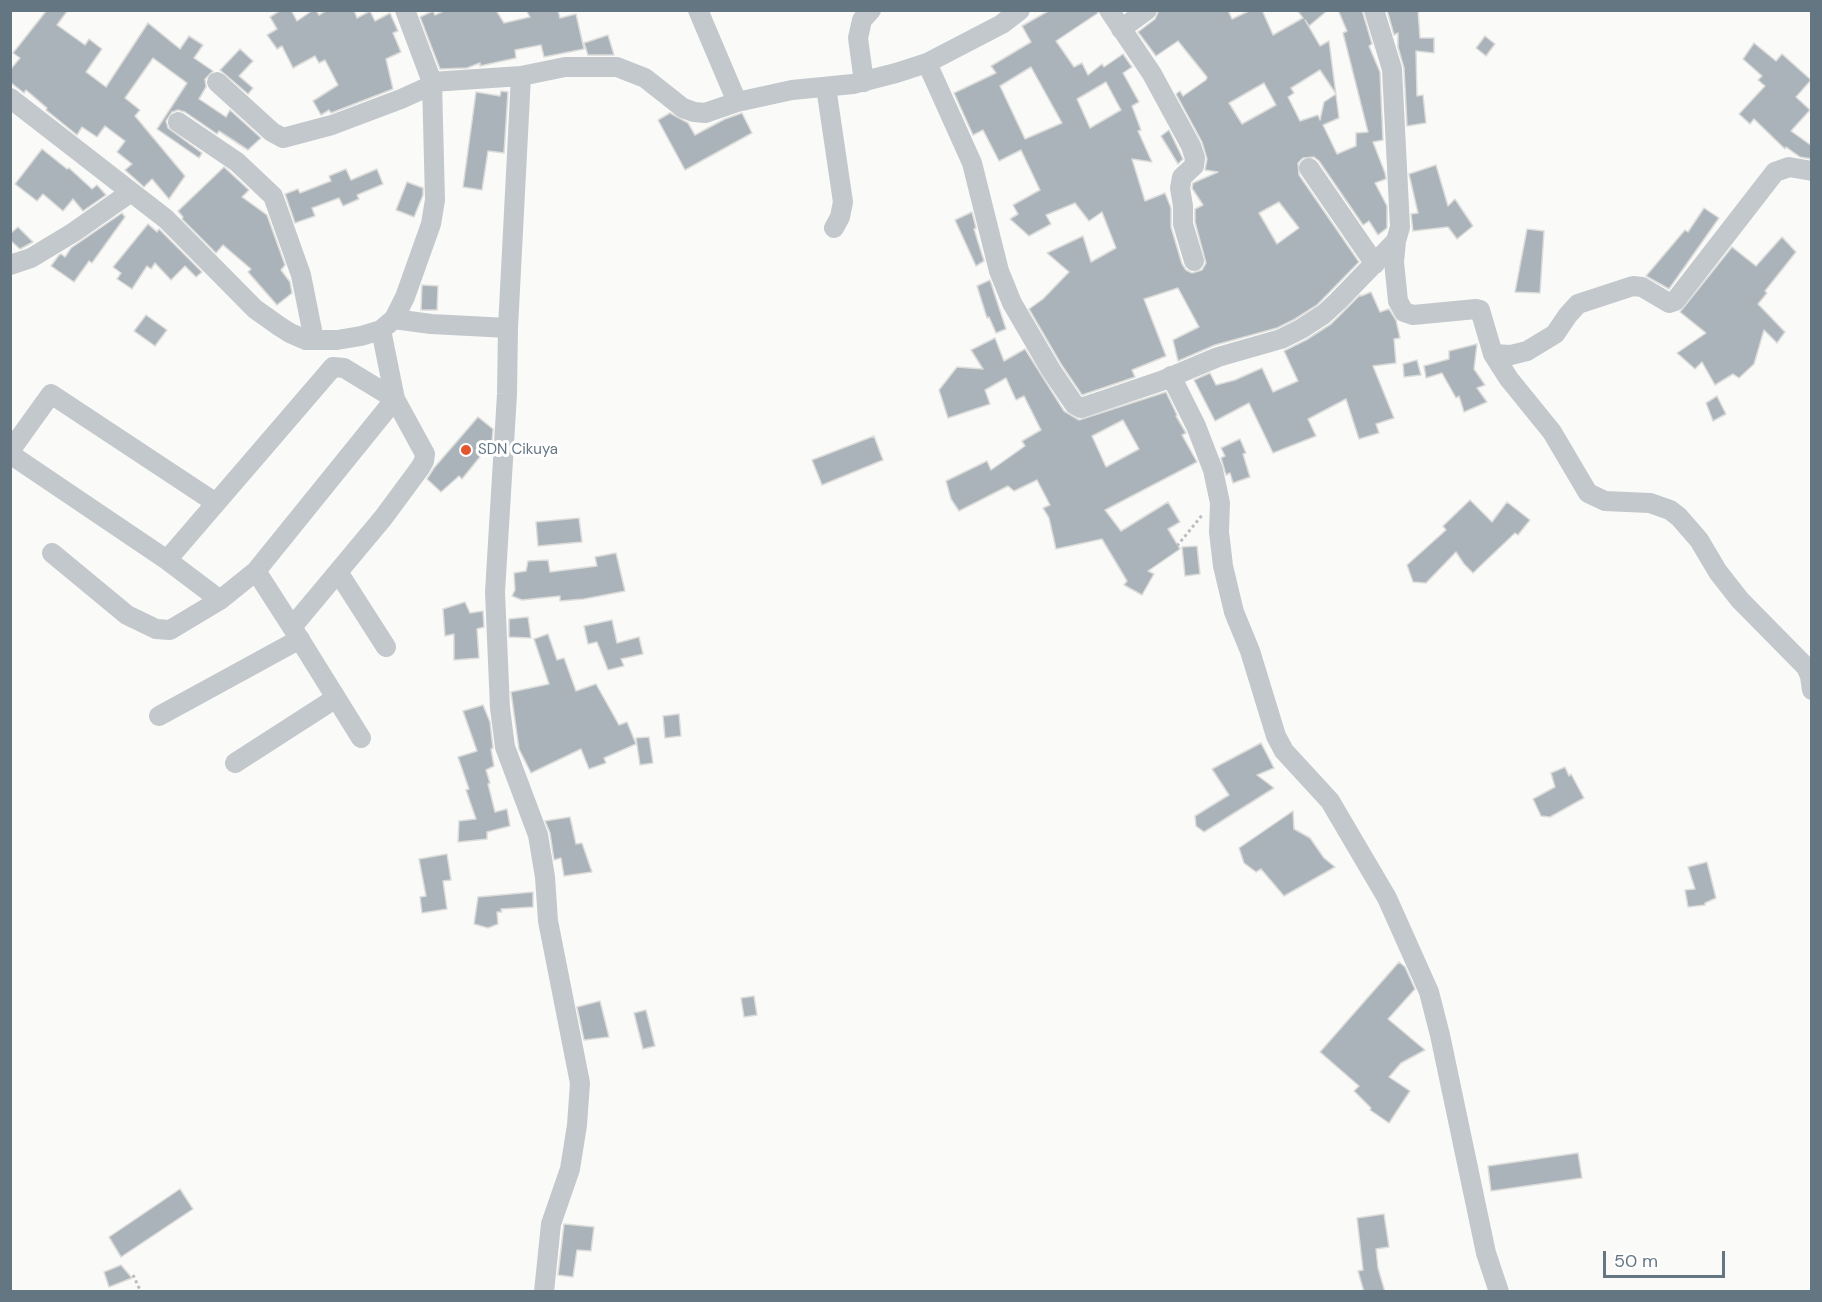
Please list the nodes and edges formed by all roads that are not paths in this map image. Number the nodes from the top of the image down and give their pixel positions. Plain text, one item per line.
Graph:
1 (405, 10) edge
2 (698, 10) edge
3 (871, 10) edge
4 (1020, 10) edge
5 (1109, 10) edge
6 (1147, 10) edge
7 (1374, 10) edge
8 (1121, 29) junction
9 (927, 63) junction
10 (521, 75) junction
11 (217, 82) dead end
12 (864, 82) junction
13 (432, 83) junction
14 (826, 87) junction
15 (10, 98) edge
16 (737, 102) junction
17 (178, 122) dead end
18 (1309, 168) dead end
19 (1812, 171) edge
20 (131, 192) junction
21 (834, 228) dead end
22 (1396, 241) junction
23 (1194, 261) dead end
24 (1375, 264) junction
25 (10, 265) edge
26 (388, 324) junction
27 (508, 328) junction
28 (315, 340) junction
29 (1493, 354) junction
30 (1172, 376) junction
31 (395, 399) junction
32 (10, 452) edge
33 (216, 503) junction
34 (52, 552) dead end
35 (168, 560) junction
36 (256, 571) junction
37 (338, 572) junction
38 (220, 600) junction
39 (296, 633) junction
40 (386, 647) dead end
41 (1812, 690) edge
42 (336, 698) junction
43 (159, 716) dead end
44 (361, 738) dead end
45 (235, 764) dead end
46 (544, 1292) edge
47 (1499, 1292) edge

1 - 13 street
2 - 16 street
3 - 12 street
4 - 9 street
5 - 8 street
6 - 8 street
7 - 22 street
8 - 23 street
9 - 12 street
9 - 30 street
10 - 13 street
10 - 16 street
10 - 27 street
11 - 13 street
12 - 14 street
13 - 26 street
14 - 16 street
14 - 21 street
15 - 20 street
17 - 28 street
18 - 24 street
19 - 29 street
20 - 25 street
20 - 28 street
22 - 24 street
22 - 29 street
24 - 30 street
26 - 27 street
26 - 28 street
26 - 31 street
27 - 46 street
29 - 41 street
30 - 47 street
31 - 33 street
31 - 36 street
31 - 37 street
32 - 33 street
32 - 35 street
33 - 35 street
34 - 38 street
35 - 38 street
36 - 38 street
36 - 39 street
37 - 39 street
37 - 40 street
39 - 42 street
39 - 43 street
42 - 44 street
42 - 45 street

